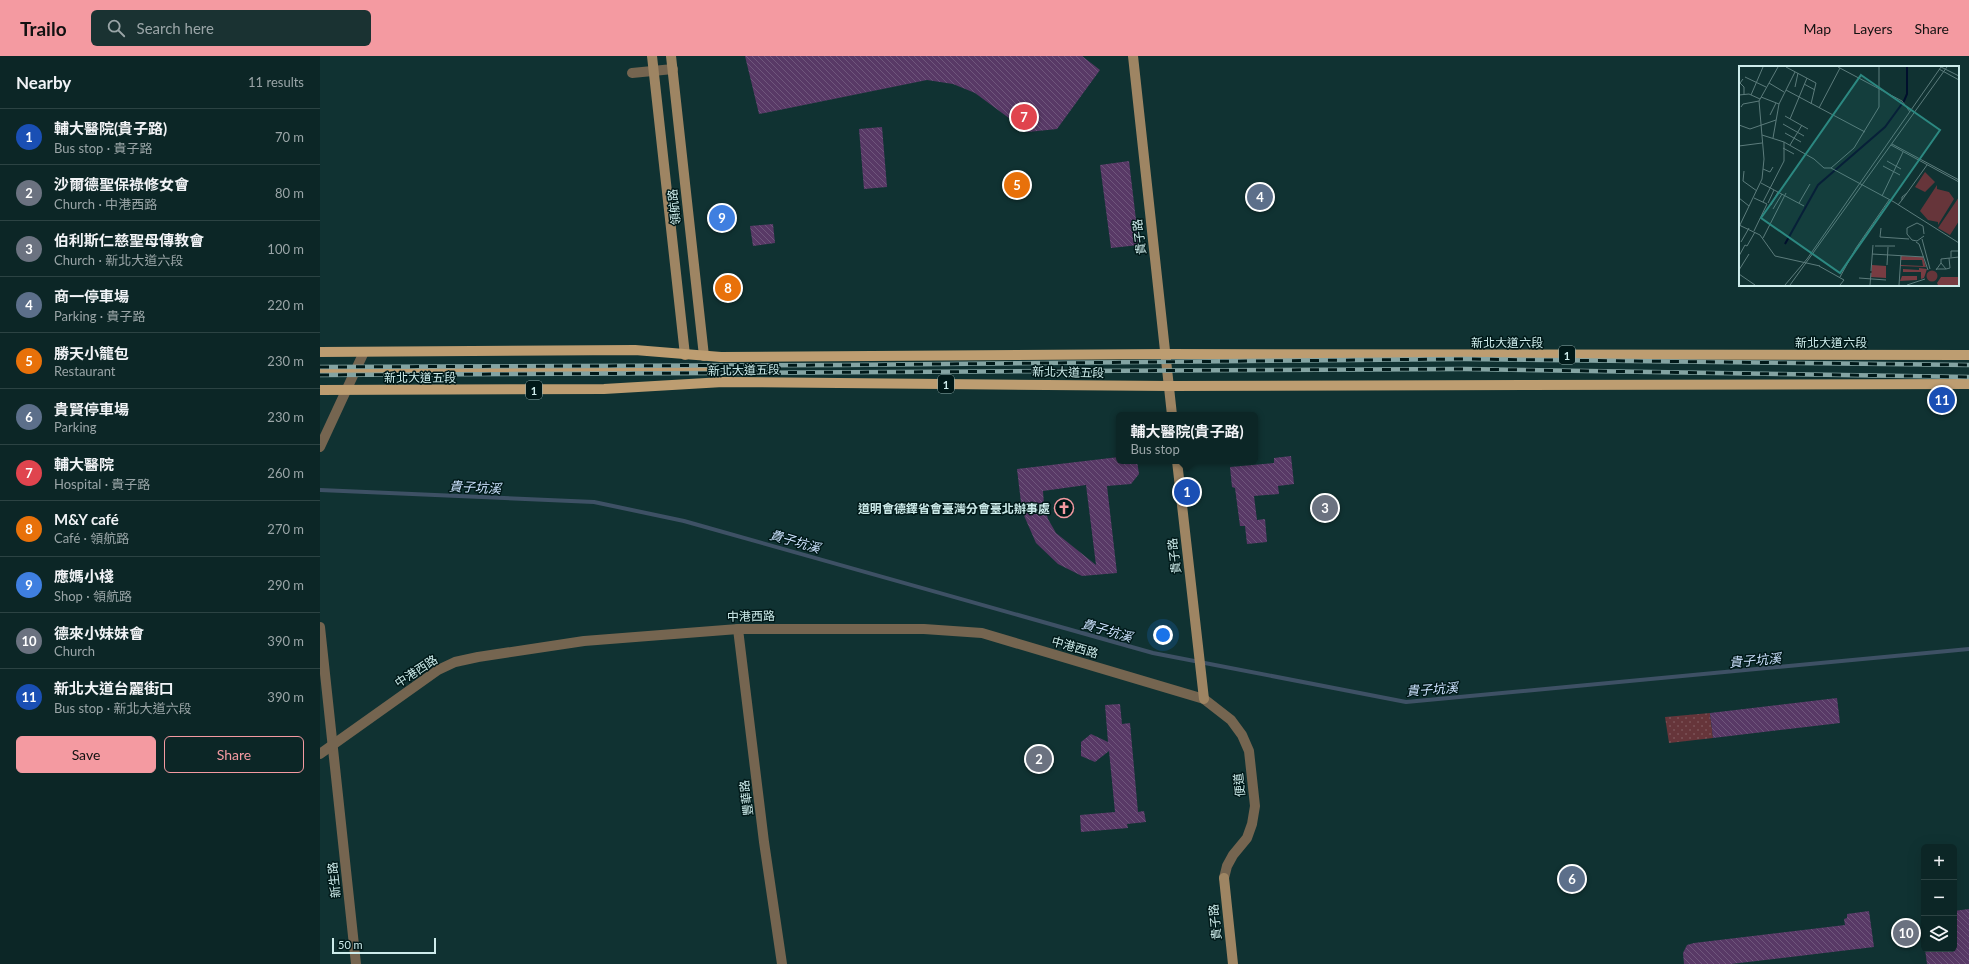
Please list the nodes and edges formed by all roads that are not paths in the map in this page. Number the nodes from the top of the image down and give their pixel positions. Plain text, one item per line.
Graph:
1 (652, 56) edge
2 (671, 56) edge
3 (1133, 56) edge
4 (673, 69) junction
5 (653, 71) junction
6 (632, 73) dead end
7 (320, 352) edge
8 (364, 352) junction
9 (1166, 354) junction
10 (685, 355) junction
11 (1969, 355) edge
12 (704, 356) junction
13 (721, 357) junction
14 (706, 369) junction
15 (320, 371) edge
16 (355, 371) junction
17 (723, 382) junction
18 (1969, 384) edge
19 (1169, 386) junction
20 (320, 390) edge
21 (345, 390) junction
22 (1172, 412) edge
23 (320, 447) edge
24 (1176, 464) edge
25 (320, 627) edge
26 (738, 629) junction
27 (1204, 699) junction
28 (333, 744) junction
29 (320, 754) edge
30 (1224, 878) joint
31 (356, 964) edge
32 (782, 964) edge
33 (1233, 964) edge

1 - 5 street, 領航路
2 - 4 street, 領航路
3 - 9 street, 貴子路
4 - 5 street
4 - 12 street, 領航路
5 - 6 street
5 - 10 street, 領航路
7 - 8 main road, 新北大道五段 / 1
8 - 10 main road, 新北大道五段 / 1
8 - 16 street
9 - 11 main road, 新北大道六段 / 1
9 - 13 main road, 新北大道五段 / 1
9 - 19 street, 貴子路
10 - 12 main road, 新北大道五段 / 1
10 - 14 main road
12 - 13 main road, 新北大道五段 / 1
13 - 14 main road
14 - 16 main road, 新北大道五段 / 1
14 - 17 main road
15 - 16 main road, 新北大道五段 / 1
16 - 21 street
17 - 19 main road, 新北大道五段 / 1
17 - 21 main road, 新北大道五段 / 1
18 - 19 main road, 1
19 - 22 street, 貴子路
20 - 21 main road, 新北大道五段 / 1
21 - 23 street
24 - 27 street, 貴子路
25 - 28 street, 新生路
26 - 27 street, 中港西路
26 - 28 street, 中港西路
26 - 32 street, 豐華路
27 - 30 street, 便道
28 - 29 street, 中港西路
28 - 31 street, 新生路
30 - 33 street, 貴子路

